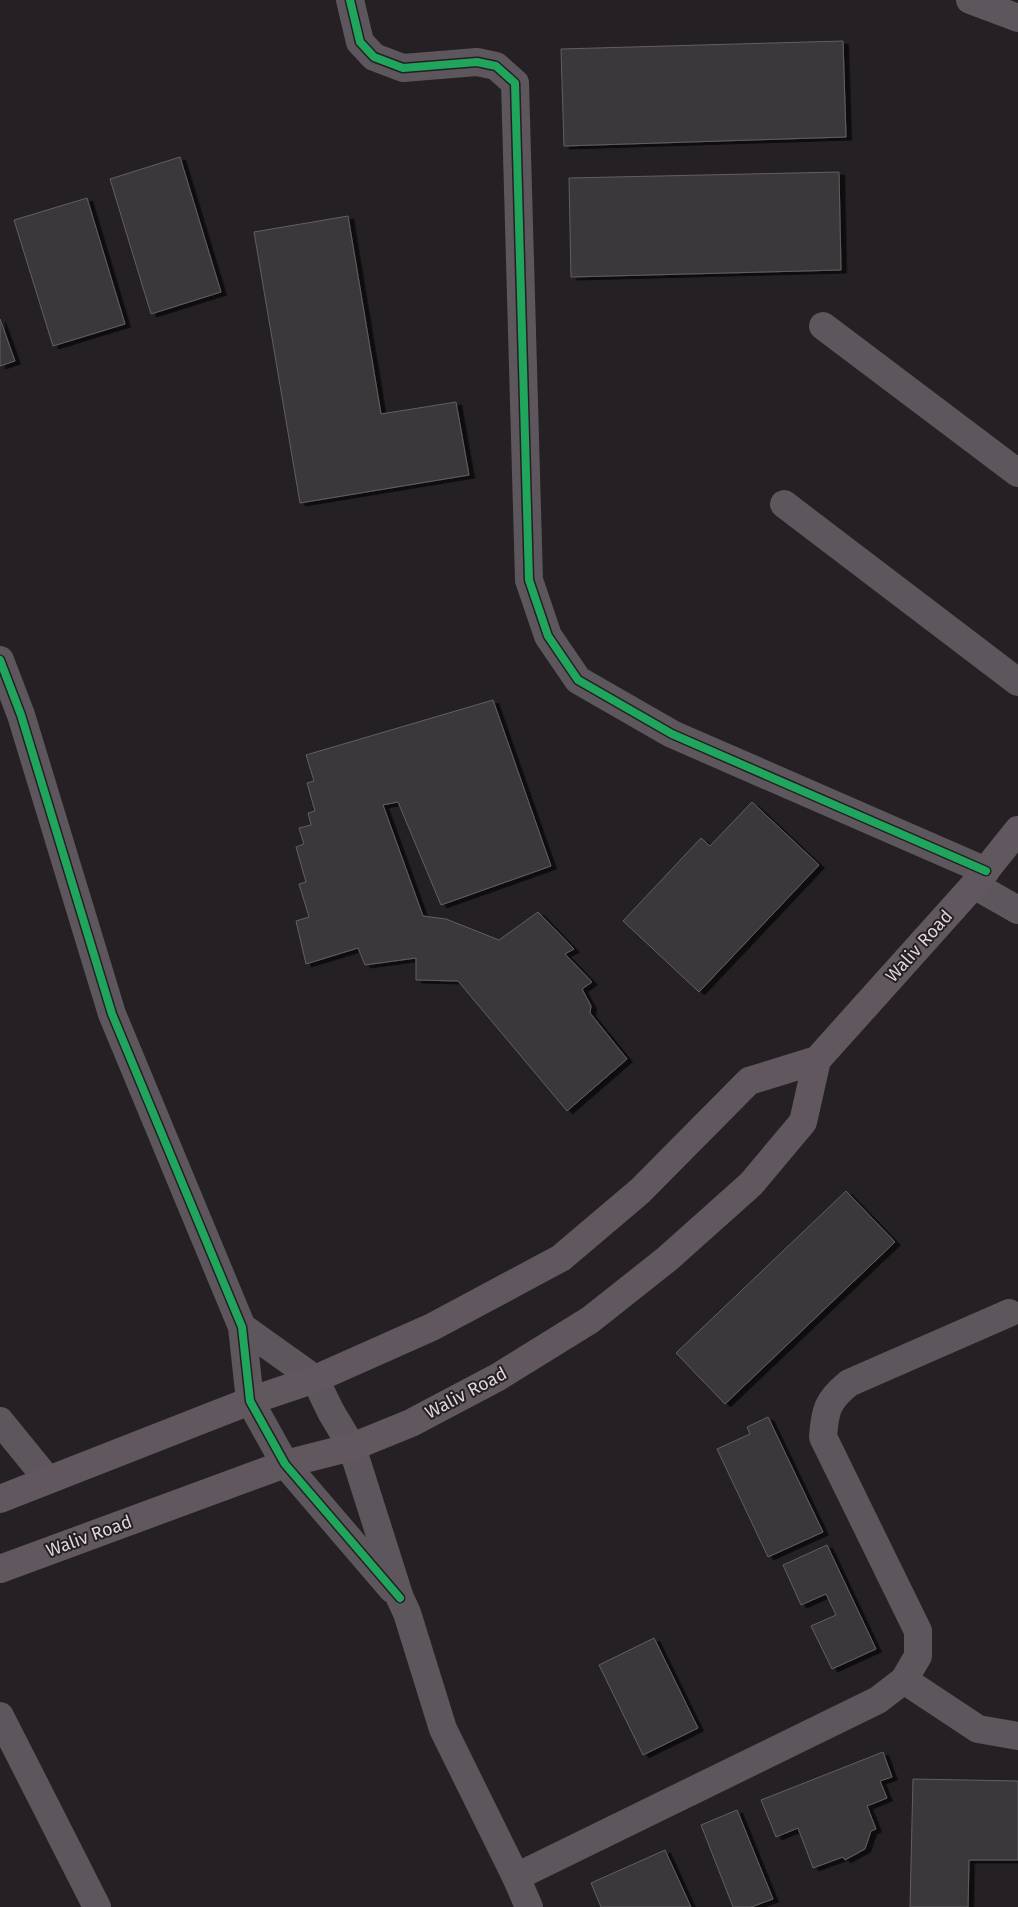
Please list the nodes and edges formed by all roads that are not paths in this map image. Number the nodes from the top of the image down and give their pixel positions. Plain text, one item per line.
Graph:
1 (350, 0) edge
2 (970, 0) edge
3 (1018, 18) edge
4 (823, 326) dead end
5 (1018, 472) edge
6 (784, 504) dead end
7 (0, 660) edge
8 (1018, 682) edge
9 (1018, 830) edge
10 (980, 878) junction
11 (1018, 910) edge
12 (817, 1060) junction
13 (1009, 1313) dead end
14 (242, 1327) junction
15 (315, 1379) junction
16 (250, 1401) junction
17 (0, 1421) edge
18 (352, 1447) junction
19 (285, 1464) junction
20 (48, 1480) junction
21 (0, 1499) edge
22 (0, 1569) edge
23 (400, 1598) junction
24 (904, 1680) junction
25 (0, 1716) edge
26 (1018, 1736) edge
27 (516, 1877) junction
28 (97, 1907) edge
29 (528, 1907) edge

1 - 10 street
2 - 3 street
4 - 5 street
6 - 8 street
7 - 14 street
9 - 10 main road, Waliv Road
10 - 11 street
10 - 12 main road, Waliv Road
12 - 15 main road
12 - 18 main road, Waliv Road
13 - 24 street
14 - 15 street
14 - 16 street
15 - 16 main road
15 - 18 street
16 - 19 street
16 - 20 main road
17 - 20 street
18 - 19 main road, Waliv Road
18 - 23 street
19 - 22 main road, Waliv Road
19 - 23 street
20 - 21 main road
23 - 27 street
24 - 26 street
24 - 27 street
25 - 28 street
27 - 29 street

